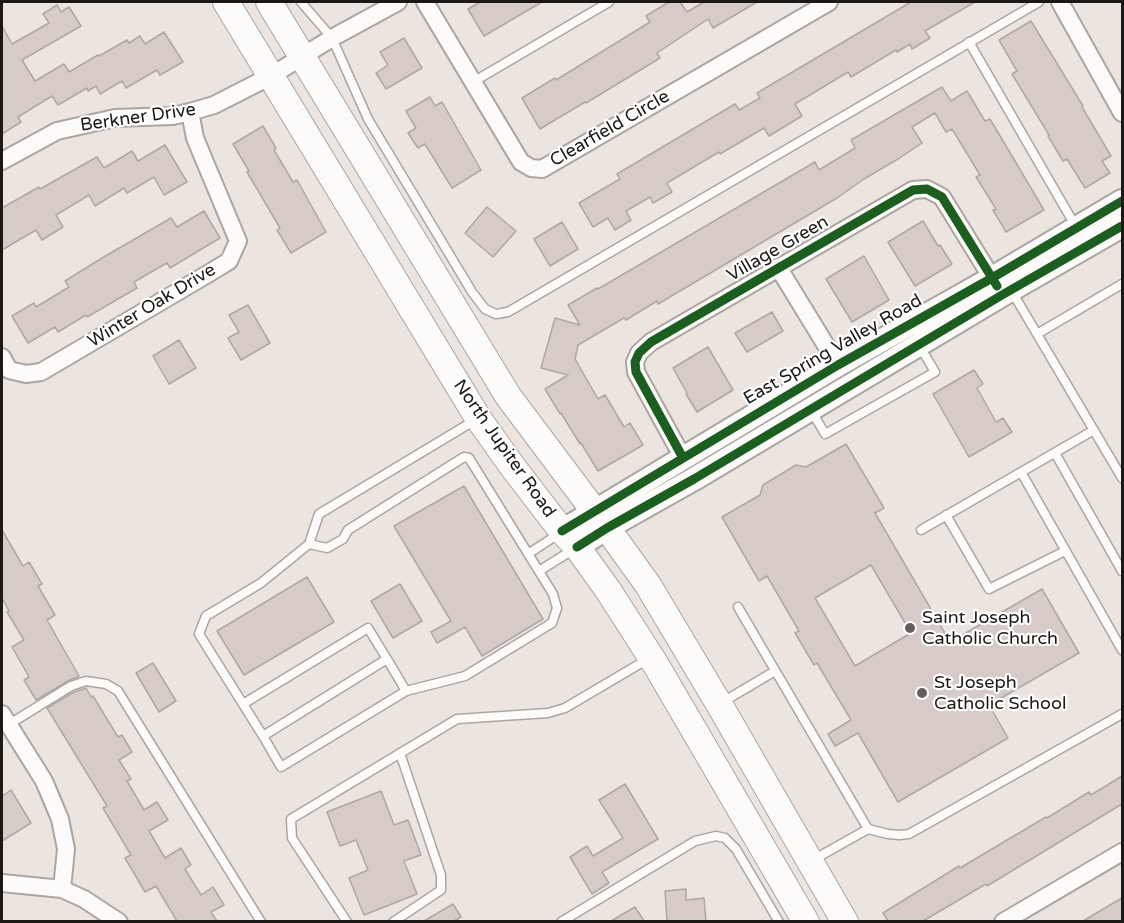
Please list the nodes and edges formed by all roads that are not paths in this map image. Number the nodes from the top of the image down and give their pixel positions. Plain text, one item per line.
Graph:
1 (226, 2) edge
2 (269, 2) edge
3 (302, 2) edge
4 (399, 2) edge
5 (425, 2) edge
6 (609, 2) edge
7 (829, 2) edge
8 (1039, 2) edge
9 (1060, 2) edge
10 (332, 39) junction
11 (969, 42) junction
12 (301, 57) junction
13 (271, 76) junction
14 (473, 82) junction
15 (190, 112) junction
16 (1122, 113) edge
17 (2, 161) edge
18 (1122, 201) edge
19 (1122, 226) edge
20 (1076, 228) junction
21 (778, 267) junction
22 (1002, 283) junction
23 (1122, 284) edge
24 (1037, 334) junction
25 (919, 344) junction
26 (2, 357) edge
27 (838, 365) junction
28 (810, 409) junction
29 (478, 418) junction
30 (1094, 430) junction
31 (1055, 453) junction
32 (683, 458) junction
33 (1021, 472) junction
34 (1122, 478) edge
35 (946, 515) junction
36 (600, 520) junction
37 (921, 530) dead end
38 (570, 539) junction
39 (309, 544) junction
40 (1065, 551) junction
41 (528, 554) junction
42 (539, 571) junction
43 (1122, 572) edge
44 (738, 607) dead end
45 (1122, 650) edge
46 (651, 657) junction
47 (387, 659) junction
48 (775, 671) junction
49 (406, 691) junction
50 (243, 704) junction
51 (719, 704) junction
52 (1122, 714) edge
53 (5, 719) edge
54 (689, 721) junction
55 (263, 736) junction
56 (400, 753) junction
57 (868, 829) junction
58 (1122, 852) edge
59 (811, 861) junction
60 (781, 879) junction
61 (2, 883) edge
62 (62, 889) junction
63 (119, 921) edge
64 (261, 921) edge
65 (346, 921) edge
66 (393, 921) edge
67 (561, 921) edge
68 (779, 921) edge
69 (806, 921) edge
70 (845, 921) edge
71 (1003, 921) edge

1 - 13 main road, North Jupiter Road
2 - 12 main road, North Jupiter Road
3 - 10 lane
4 - 10 street, Berkner Drive
5 - 14 street, Clearfield Circle
6 - 14 lane
7 - 14 street, Clearfield Circle
8 - 11 lane
9 - 16 street
10 - 11 lane
10 - 12 street, Berkner Drive
11 - 20 lane
12 - 13 street, Berkner Drive
12 - 36 main road, North Jupiter Road
13 - 15 street, Berkner Drive
13 - 29 main road, North Jupiter Road
15 - 17 street, Berkner Drive
15 - 26 street, Winter Oak Drive
18 - 20 street, East Spring Valley Road
19 - 22 street, East Spring Valley Road
20 - 22 street, East Spring Valley Road
21 - 22 street, Village Green
21 - 27 street
21 - 32 street, Village Green
22 - 24 lane
22 - 25 street, East Spring Valley Road
22 - 27 street, East Spring Valley Road
23 - 24 lane
24 - 30 lane
25 - 28 street, East Spring Valley Road
25 - 28 lane
27 - 32 street, East Spring Valley Road
28 - 36 street, East Spring Valley Road
29 - 38 main road, North Jupiter Road
29 - 39 lane
30 - 31 lane
30 - 34 lane
31 - 33 lane
31 - 43 lane
32 - 36 street, East Spring Valley Road
33 - 35 lane
33 - 40 lane
35 - 37 lane
35 - 40 lane
36 - 38 street, East Spring Valley Road
36 - 51 main road, North Jupiter Road
38 - 41 lane
38 - 42 lane
38 - 46 main road, North Jupiter Road
39 - 41 lane
39 - 50 lane
40 - 45 lane
41 - 42 lane
42 - 49 lane
44 - 48 lane
46 - 54 main road, North Jupiter Road
46 - 56 lane
47 - 49 lane
47 - 50 lane
47 - 55 lane
48 - 51 lane
48 - 57 lane
49 - 55 lane
50 - 55 lane
51 - 54 main road
51 - 59 main road, North Jupiter Road
52 - 57 lane
53 - 62 street
53 - 64 lane
54 - 60 main road, North Jupiter Road
56 - 65 lane
56 - 66 lane
57 - 59 lane
58 - 71 street
59 - 60 main road
59 - 70 main road, North Jupiter Road
60 - 69 main road, North Jupiter Road
61 - 62 street
62 - 63 street
67 - 68 lane

